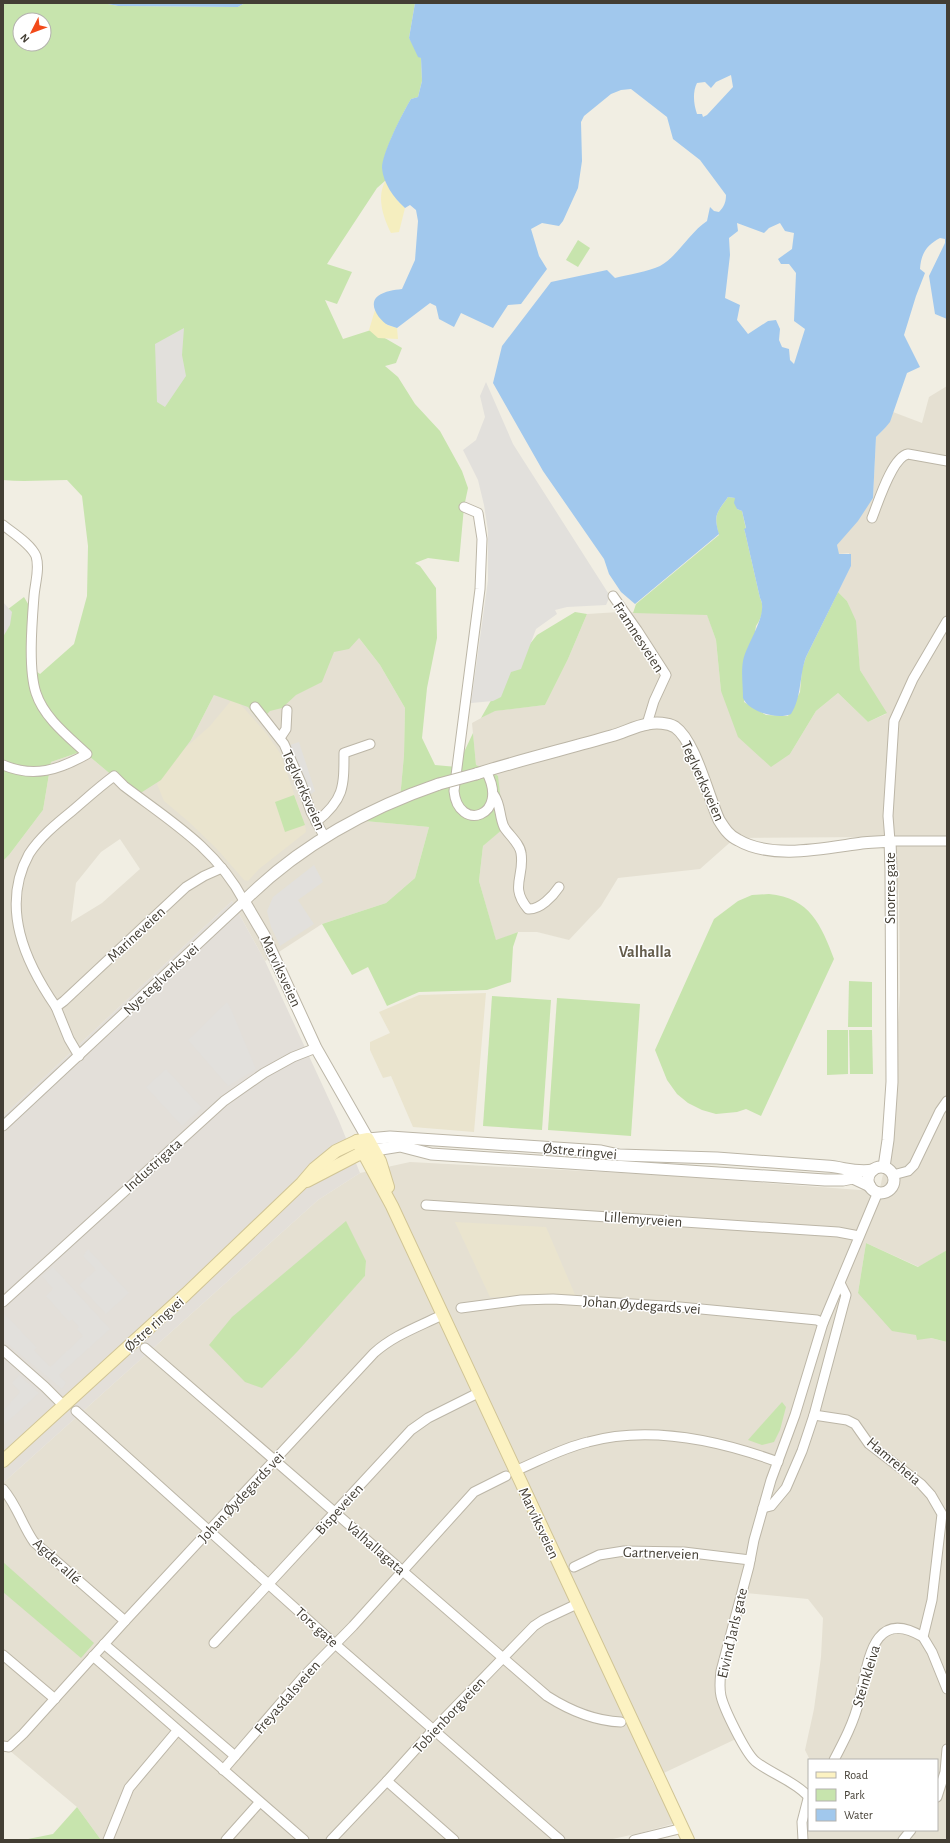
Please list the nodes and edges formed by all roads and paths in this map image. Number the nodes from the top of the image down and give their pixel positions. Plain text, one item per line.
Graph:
1 (947, 461) edge
2 (464, 507) dead end
3 (872, 518) dead end
4 (3, 525) edge
5 (613, 596) dead end
6 (947, 621) edge
7 (255, 707) dead end
8 (287, 710) dead end
9 (648, 724) junction
10 (280, 738) junction
11 (370, 744) dead end
12 (3, 765) edge
13 (481, 773) junction
14 (494, 795) junction
15 (316, 822) junction
16 (324, 836) junction
17 (890, 841) junction
18 (947, 841) edge
19 (222, 868) junction
20 (560, 887) dead end
21 (244, 901) junction
22 (56, 1007) junction
23 (316, 1048) junction
24 (79, 1056) junction
25 (947, 1102) edge
26 (3, 1126) edge
27 (362, 1140) junction
28 (369, 1151) junction
29 (879, 1168) junction
30 (893, 1175) junction
31 (302, 1183) junction
32 (874, 1189) junction
33 (426, 1205) dead end
34 (859, 1236) junction
35 (840, 1283) junction
36 (3, 1302) edge
37 (461, 1308) dead end
38 (442, 1315) junction
39 (823, 1322) junction
40 (145, 1348) dead end
41 (3, 1350) edge
42 (478, 1393) junction
43 (64, 1406) junction
44 (76, 1411) dead end
45 (814, 1415) junction
46 (274, 1461) junction
47 (3, 1462) edge
48 (778, 1462) junction
49 (510, 1474) junction
50 (3, 1489) edge
51 (763, 1508) junction
52 (336, 1513) junction
53 (945, 1513) edge
54 (209, 1531) junction
55 (750, 1560) junction
56 (574, 1567) dead end
57 (403, 1571) junction
58 (268, 1583) junction
59 (577, 1604) junction
60 (125, 1621) junction
61 (923, 1637) junction
62 (214, 1643) dead end
63 (104, 1644) junction
64 (335, 1644) junction
65 (3, 1655) edge
66 (93, 1656) junction
67 (502, 1658) junction
68 (946, 1684) edge
69 (55, 1699) junction
70 (621, 1722) dead end
71 (433, 1730) junction
72 (177, 1731) junction
73 (3, 1746) edge
74 (947, 1749) edge
75 (235, 1756) junction
76 (834, 1759) edge
77 (946, 1769) edge
78 (223, 1770) junction
79 (387, 1782) junction
80 (808, 1794) edge
81 (938, 1794) edge
82 (808, 1799) edge
83 (259, 1802) junction
84 (682, 1828) junction
85 (910, 1831) edge
86 (108, 1840) edge
87 (226, 1840) edge
88 (304, 1840) edge
89 (332, 1840) edge
90 (454, 1840) edge
91 (560, 1840) edge
92 (634, 1840) edge
93 (688, 1840) edge
94 (803, 1840) edge
95 (903, 1840) edge

1 - 3 street
2 - 14 street
4 - 12 street
5 - 9 street, Framnesveien
6 - 17 street, Snorres gate
7 - 10 street, Teglverksveien
8 - 10 street
9 - 13 street, Teglverksveien
9 - 17 street, Teglverksveien
10 - 15 street, Teglverksveien
11 - 15 street
13 - 14 street
13 - 16 street, Teglverksveien, bridge
14 - 20 street
15 - 16 street, Teglverksveien
16 - 21 street, Nye teglverks vei
17 - 18 street, Teglverksveien
17 - 29 street, Snorres gate
19 - 21 street, Marviksveien
19 - 22 street, Marineveien
19 - 22 street, Marviksveien
21 - 23 street, Marviksveien
21 - 24 street, Nye teglverks vei
22 - 24 street
23 - 27 street, Marviksveien
23 - 36 street, Industrigata
24 - 26 street, Nye teglverks vei
25 - 30 street
27 - 28 main road, Marviksveien
27 - 29 street, Østre ringvei
27 - 31 main road, Østre ringvei
28 - 31 main road, Østre ringvei
28 - 32 street, Østre ringvei
28 - 38 main road, Marviksveien
29 - 30 street
29 - 32 street
30 - 32 street
31 - 43 main road, Østre ringvei
32 - 34 street, Eivind Jarls gate
33 - 34 street, Lillemyrveien
34 - 35 street, Eivind Jarls gate
35 - 39 street, Eivind Jarls gate
35 - 45 street
37 - 39 street, Johan Øydegards vei
38 - 42 main road, Marviksveien
38 - 46 street, Johan Øydegards vei
39 - 48 street, Eivind Jarls gate
40 - 46 street, Valhallagata
41 - 43 street
42 - 49 main road, Marviksveien
42 - 52 street, Bispeveien
43 - 47 main road, Østre ringvei
44 - 54 street, Tors gate
45 - 51 street
45 - 53 street, Hamreheia
46 - 52 street, Valhallagata
46 - 54 street, Johan Øydegards vei
48 - 49 street, Freyasdalsveien
48 - 51 street, Eivind Jarls gate
49 - 57 street, Freyasdalsveien
49 - 59 main road, Marviksveien
50 - 60 street, Agder allé
51 - 55 street, Eivind Jarls gate
52 - 57 street, Valhallagata
52 - 58 street, Bispeveien
53 - 61 street, Hamreheia
54 - 58 street, Tors gate
54 - 60 street, Johan Øydegards vei
55 - 56 street, Gartnerveien
55 - 80 street, Eivind Jarls gate
57 - 64 street, Freyasdalsveien
57 - 67 street, Valhallagata
58 - 62 street, Bispeveien
58 - 64 street, Tors gate
59 - 67 street, Tobienborgveien
59 - 84 main road, Marviksveien
60 - 63 street, Johan Øydegards vei
61 - 68 street
61 - 76 street, Steinkleiva
63 - 66 street, Johan Øydegards vei
63 - 75 street
64 - 71 street, Tors gate
64 - 75 street, Freyasdalsveien
65 - 69 street
66 - 69 street, Johan Øydegards vei
66 - 72 street
67 - 70 street, Valhallagata
67 - 71 street, Tobienborgveien
69 - 73 street, Johan Øydegards vei
71 - 79 street, Tobienborgveien
71 - 91 street, Tors gate
72 - 78 street
72 - 86 street
74 - 77 street
75 - 78 street, Freyasdalsveien
77 - 81 street
78 - 83 street
79 - 89 street, Tobienborgveien
79 - 90 street
82 - 94 street
83 - 87 street
83 - 88 street
84 - 92 street
84 - 93 main road, Marviksveien
85 - 95 street

